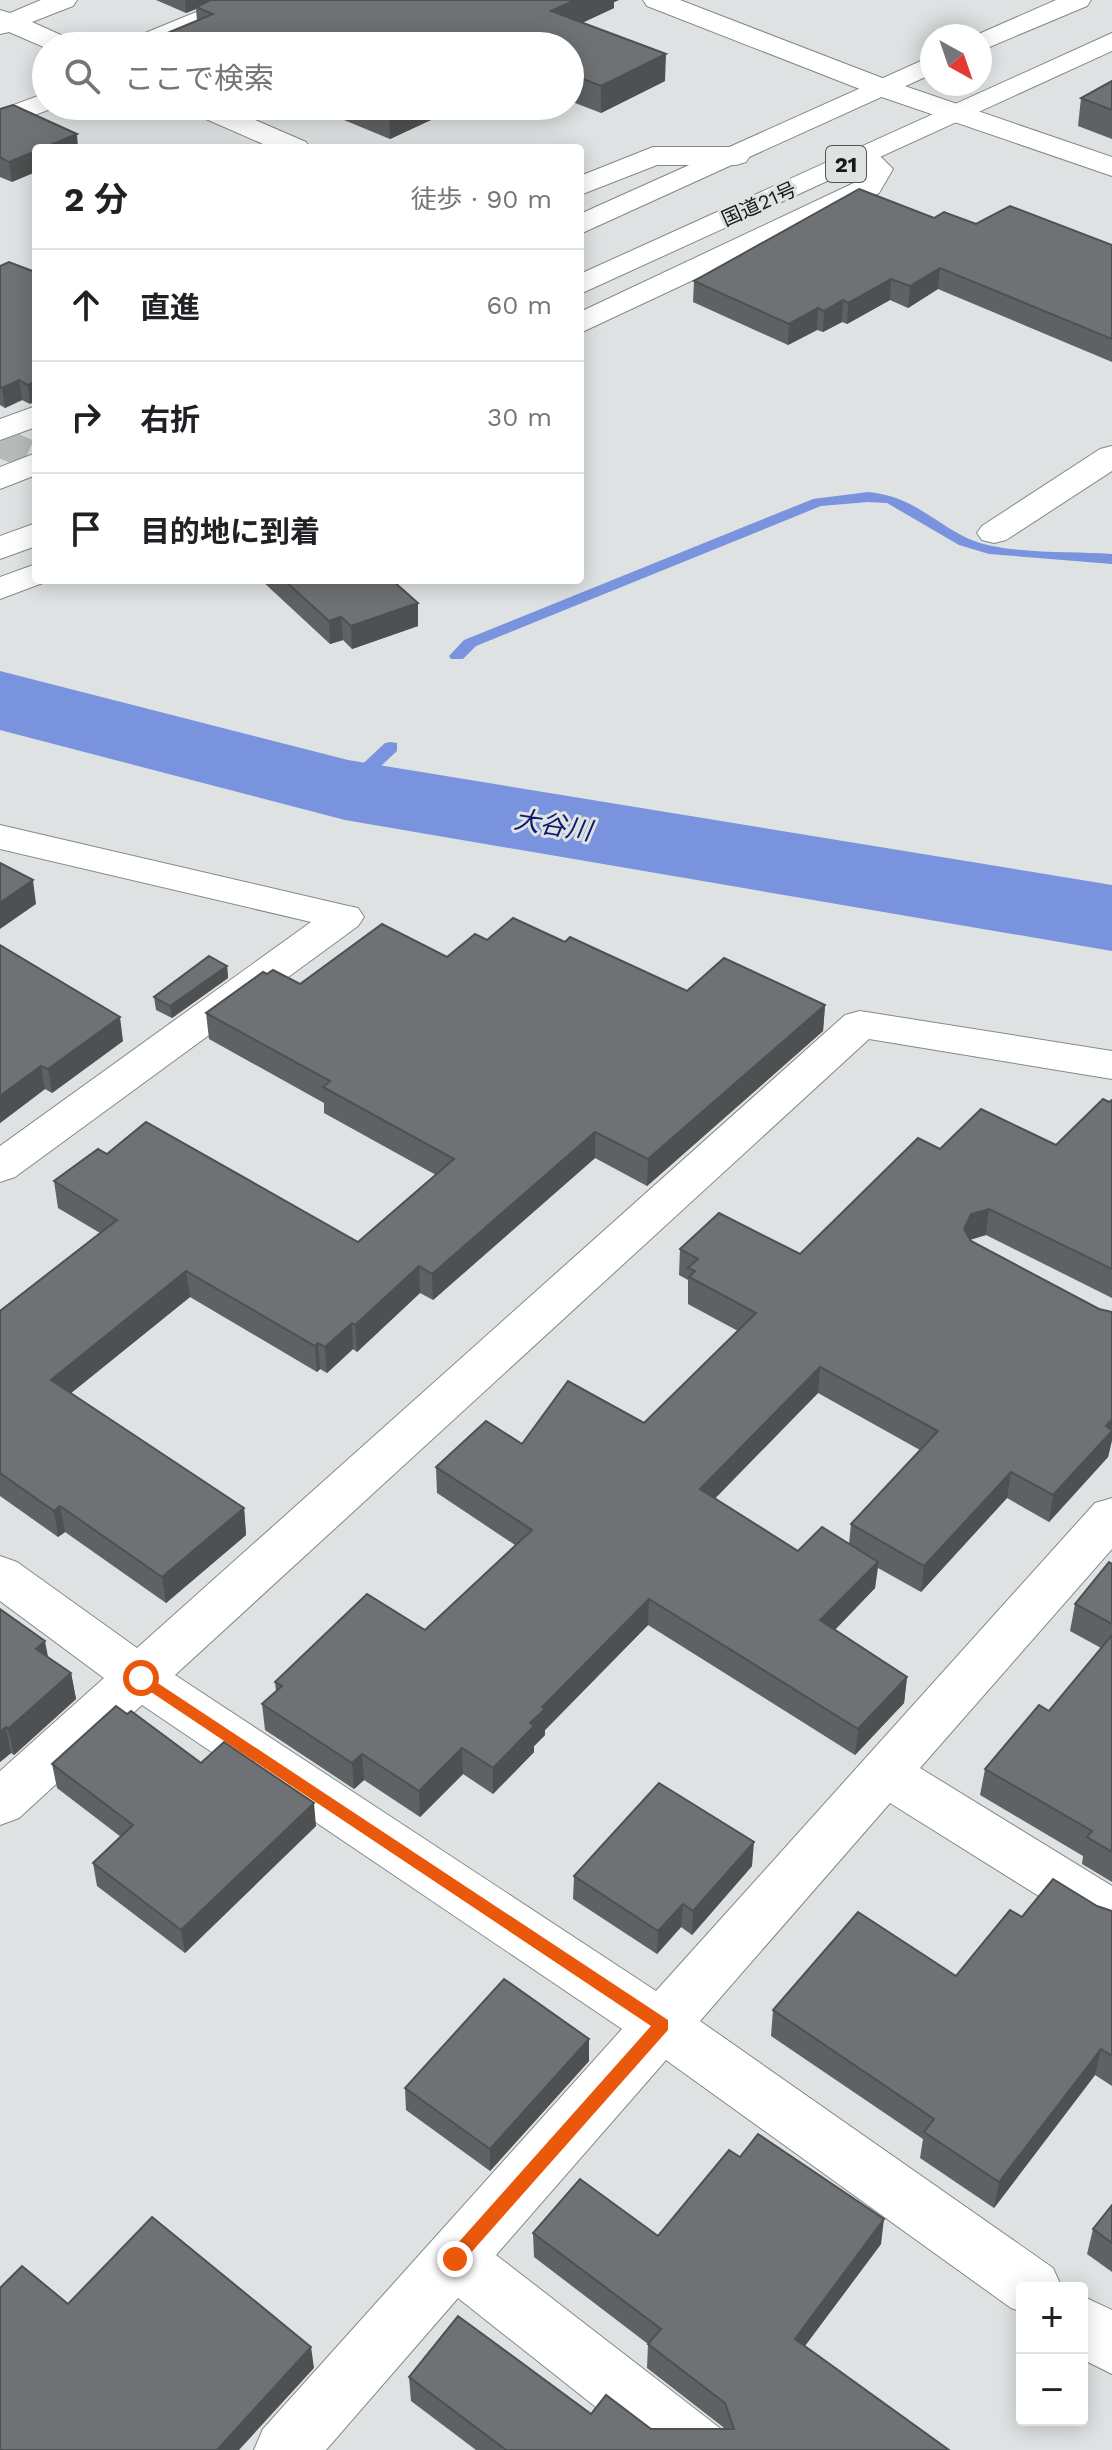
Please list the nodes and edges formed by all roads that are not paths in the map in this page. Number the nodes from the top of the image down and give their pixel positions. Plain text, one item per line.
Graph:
1 (64, 0) edge
2 (656, 0) edge
3 (1078, 0) edge
4 (211, 14) edge
5 (3, 22) edge
6 (169, 32) edge
7 (32, 34) edge
8 (992, 38) edge
9 (1112, 41) edge
10 (920, 69) edge
11 (880, 87) junction
12 (32, 107) edge
13 (953, 113) junction
14 (0, 120) edge
15 (232, 120) edge
16 (287, 144) edge
17 (736, 156) junction
18 (864, 156) junction
19 (1112, 167) edge
20 (584, 184) edge
21 (584, 223) edge
22 (584, 283) edge
23 (584, 322) edge
24 (32, 418) edge
25 (0, 430) edge
26 (1112, 456) edge
27 (32, 465) edge
28 (0, 479) edge
29 (994, 533) dead end
30 (32, 535) edge
31 (0, 549) edge
32 (32, 576) edge
33 (0, 589) edge
34 (0, 837) edge
35 (1112, 1065) edge
36 (0, 1167) edge
37 (1112, 1516) edge
38 (0, 1575) edge
39 (141, 1678) junction
40 (885, 1773) junction
41 (0, 1803) edge
42 (1112, 1914) edge
43 (662, 2025) junction
44 (455, 2259) junction
45 (1024, 2282) edge
46 (1088, 2328) edge
47 (1112, 2345) edge
48 (285, 2450) edge
49 (699, 2450) edge

1 - 5 main road
2 - 11 main road
3 - 8 main road
4 - 6 main road
5 - 7 main road
9 - 13 main road, 国道21号 / 21
10 - 11 main road, 21
11 - 13 main road
11 - 17 main road, 21
12 - 14 main road
13 - 18 main road, 国道21号 / 21
13 - 19 main road
15 - 16 main road
17 - 20 main road
17 - 21 main road, 21
18 - 22 main road, 国道21号 / 21
18 - 23 main road
24 - 25 main road
26 - 29 main road
27 - 28 main road
30 - 31 main road
32 - 33 main road
34 - 36 main road
35 - 39 main road
37 - 40 main road
38 - 39 main road
39 - 41 main road
39 - 43 main road
40 - 42 main road
40 - 43 main road
43 - 44 main road
43 - 45 main road
44 - 48 main road
44 - 49 main road
46 - 47 main road

